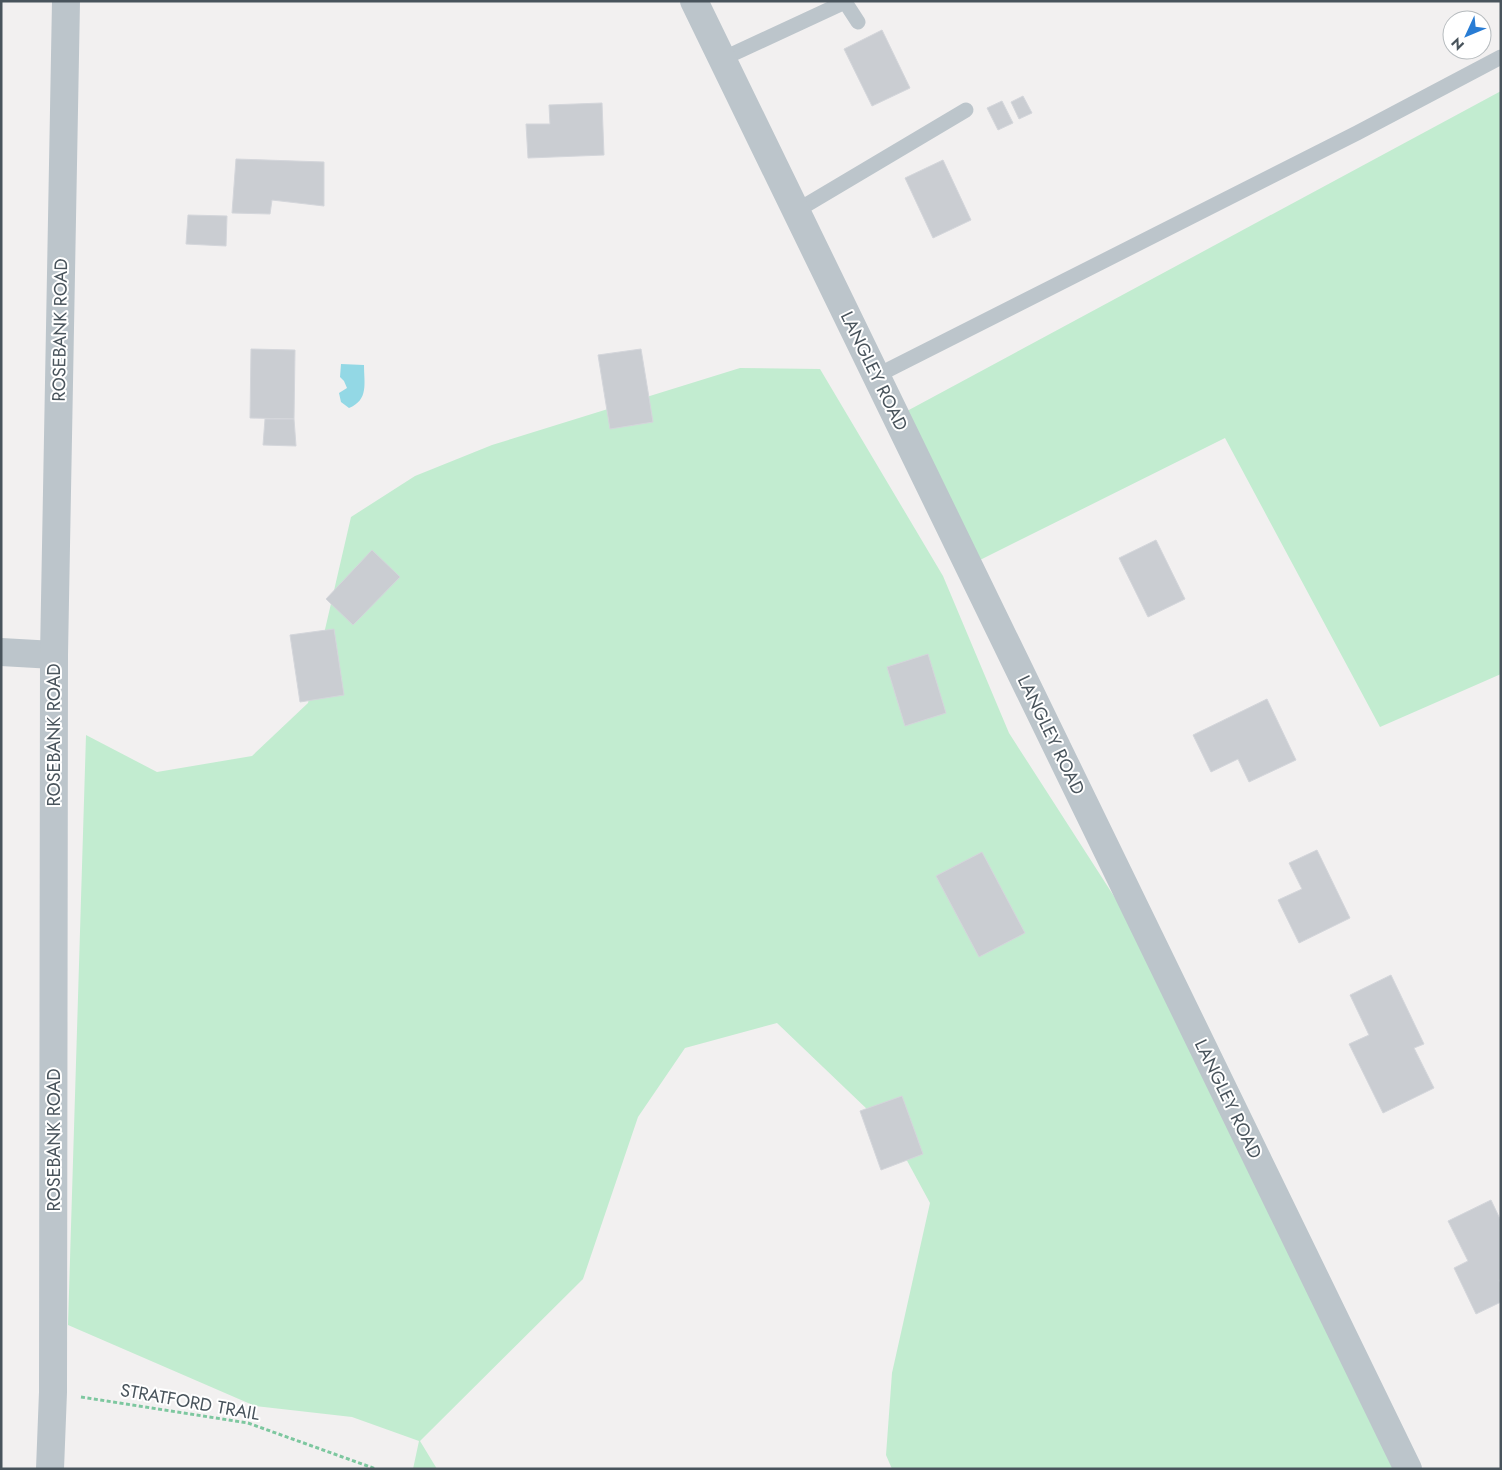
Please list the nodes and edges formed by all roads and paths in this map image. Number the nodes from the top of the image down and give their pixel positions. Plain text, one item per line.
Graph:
1 (66, 1) edge
2 (694, 1) edge
3 (858, 22) dead end
4 (1501, 57) edge
5 (722, 59) junction
6 (966, 110) dead end
7 (796, 211) junction
8 (876, 376) junction
9 (1, 652) edge
10 (54, 654) junction
11 (53, 1392) junction
12 (50, 1469) edge
13 (376, 1469) edge
14 (1408, 1469) edge

1 - 10 street, ROSEBANK ROAD
2 - 5 street, LANGLEY ROAD
3 - 5 lane
4 - 8 lane
5 - 7 street, LANGLEY ROAD
6 - 7 lane
7 - 8 street, LANGLEY ROAD
8 - 14 street, LANGLEY ROAD
9 - 10 street
10 - 11 street, ROSEBANK ROAD
11 - 12 street, ROSEBANK ROAD
11 - 13 path, STRATFORD TRAIL

